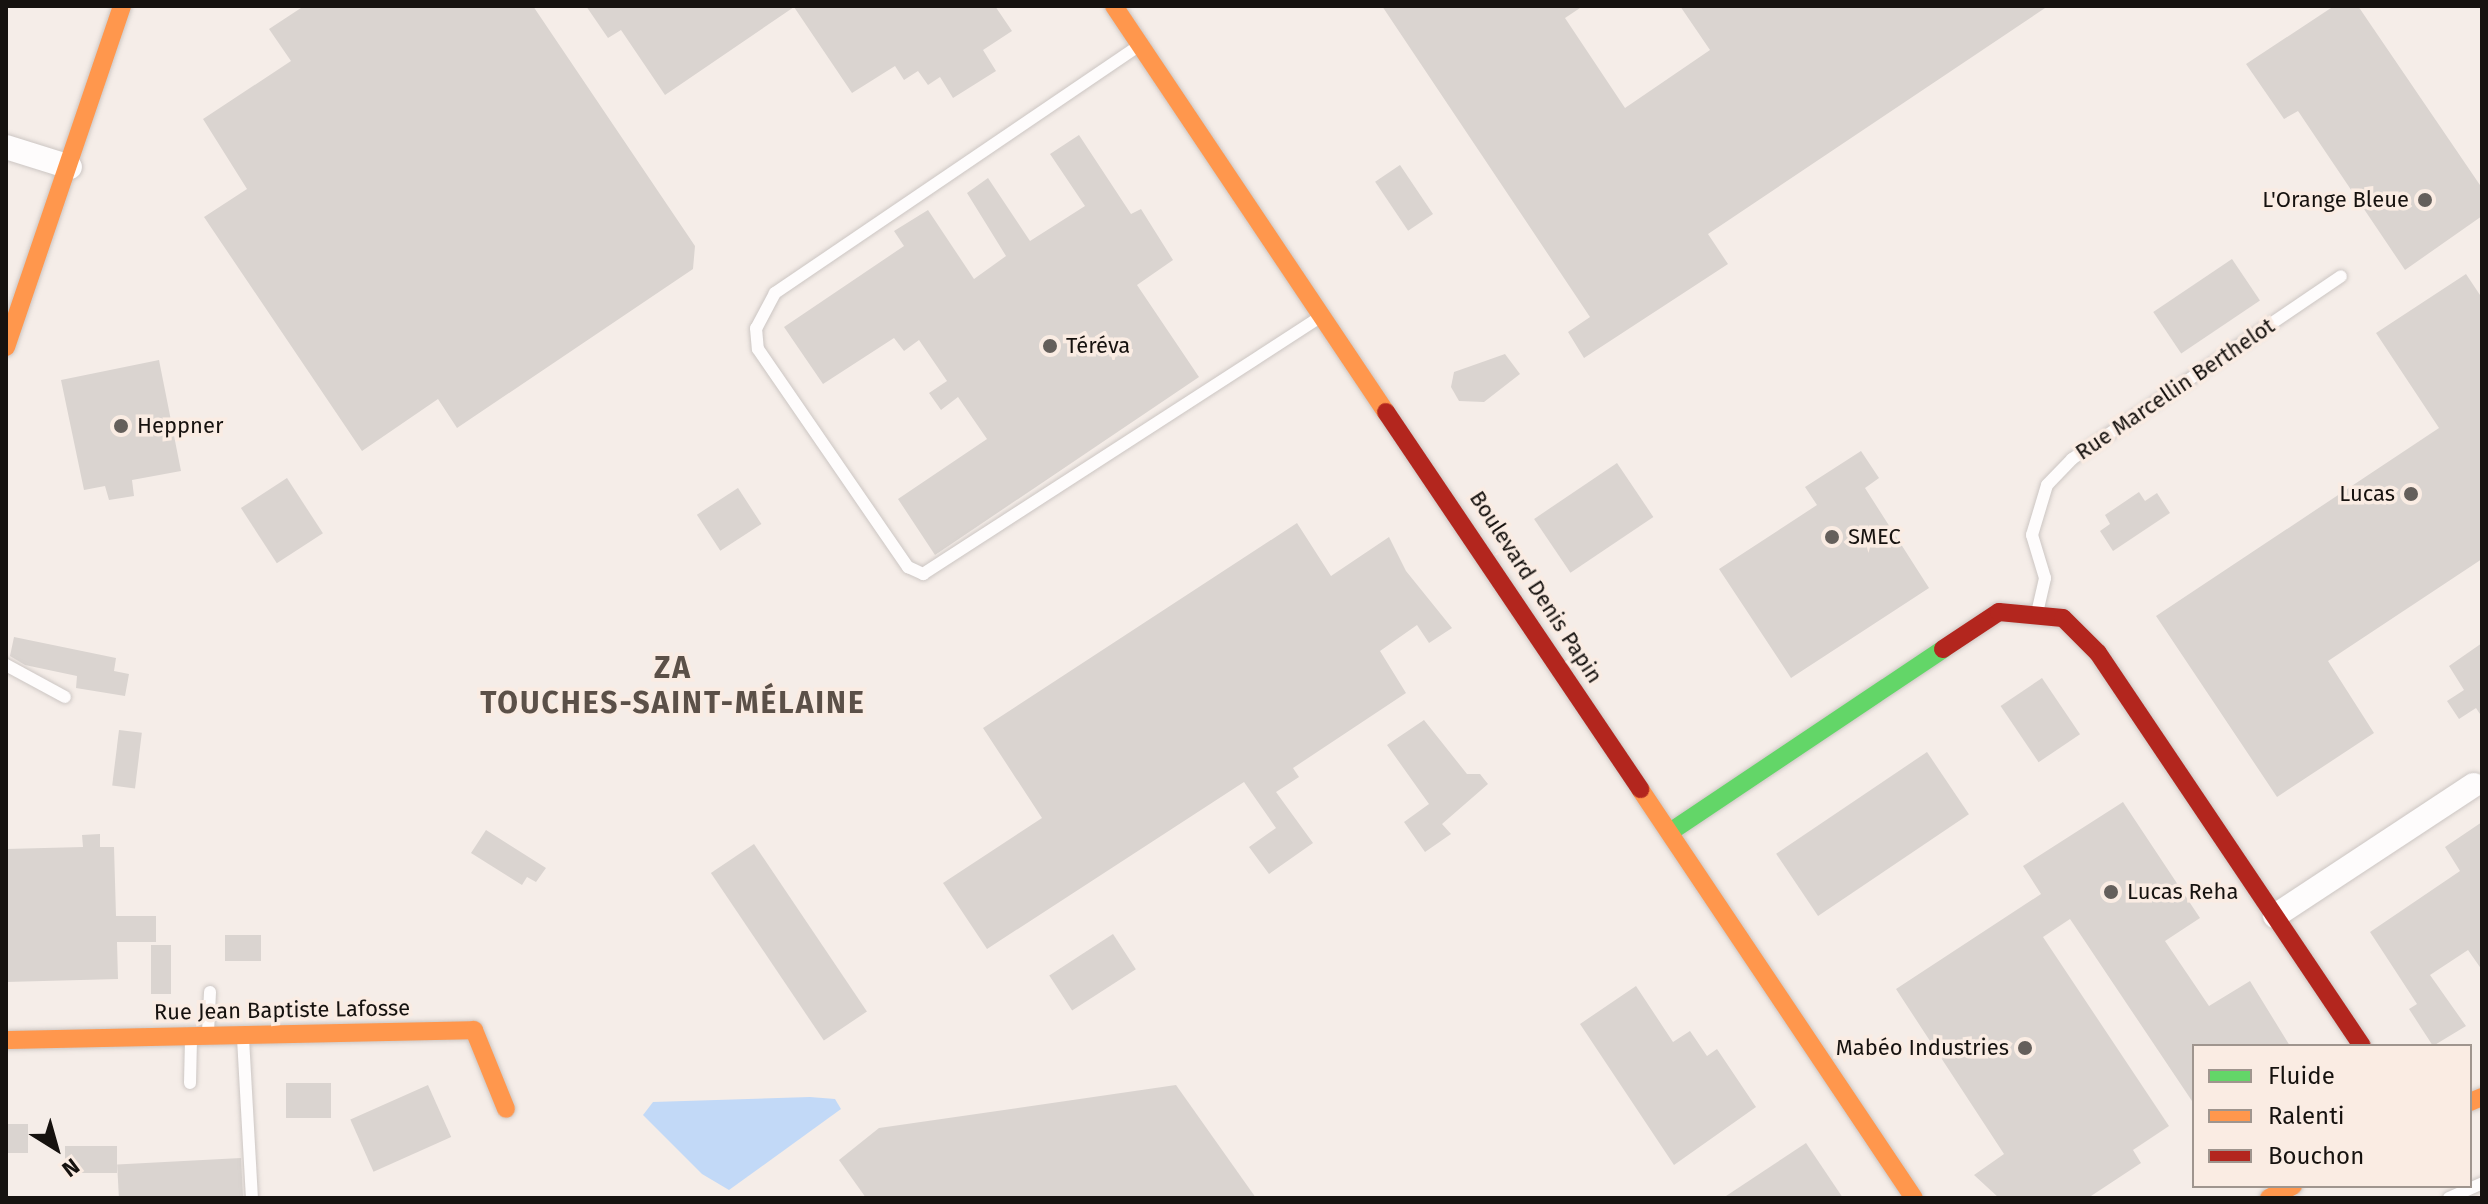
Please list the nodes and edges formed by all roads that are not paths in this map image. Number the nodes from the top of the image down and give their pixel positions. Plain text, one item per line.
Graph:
1 (122, 6) edge
2 (1114, 6) edge
3 (1139, 45) junction
4 (6, 147) edge
5 (70, 167) junction
6 (2341, 276) dead end
7 (1323, 315) junction
8 (6, 347) edge
9 (2036, 616) junction
10 (6, 665) edge
11 (65, 697) dead end
12 (2474, 785) dead end
13 (1670, 832) junction
14 (2275, 916) junction
15 (210, 992) dead end
16 (243, 1035) junction
17 (200, 1036) junction
18 (6, 1040) edge
19 (2361, 1044) edge
20 (190, 1083) dead end
21 (506, 1109) dead end
22 (2289, 1188) edge
23 (2471, 1188) edge
24 (252, 1198) edge
25 (1914, 1198) edge
26 (2269, 1198) edge
27 (2449, 1198) edge

1 - 5 street
2 - 3 street, Boulevard Denis Papin
3 - 7 street, Boulevard Denis Papin
3 - 7 lane
4 - 5 street
5 - 8 street
6 - 9 lane, Rue Marcellin Berthelot
7 - 13 street, Boulevard Denis Papin
9 - 13 street
9 - 14 street
10 - 11 lane
12 - 14 street
13 - 25 street, Boulevard Denis Papin
14 - 19 street
15 - 17 lane
16 - 17 street, Rue Jean Baptiste Lafosse
16 - 21 street, Rue Jean Baptiste Lafosse
16 - 24 lane
17 - 18 street, Rue Jean Baptiste Lafosse
17 - 20 lane
22 - 26 street
23 - 27 lane

